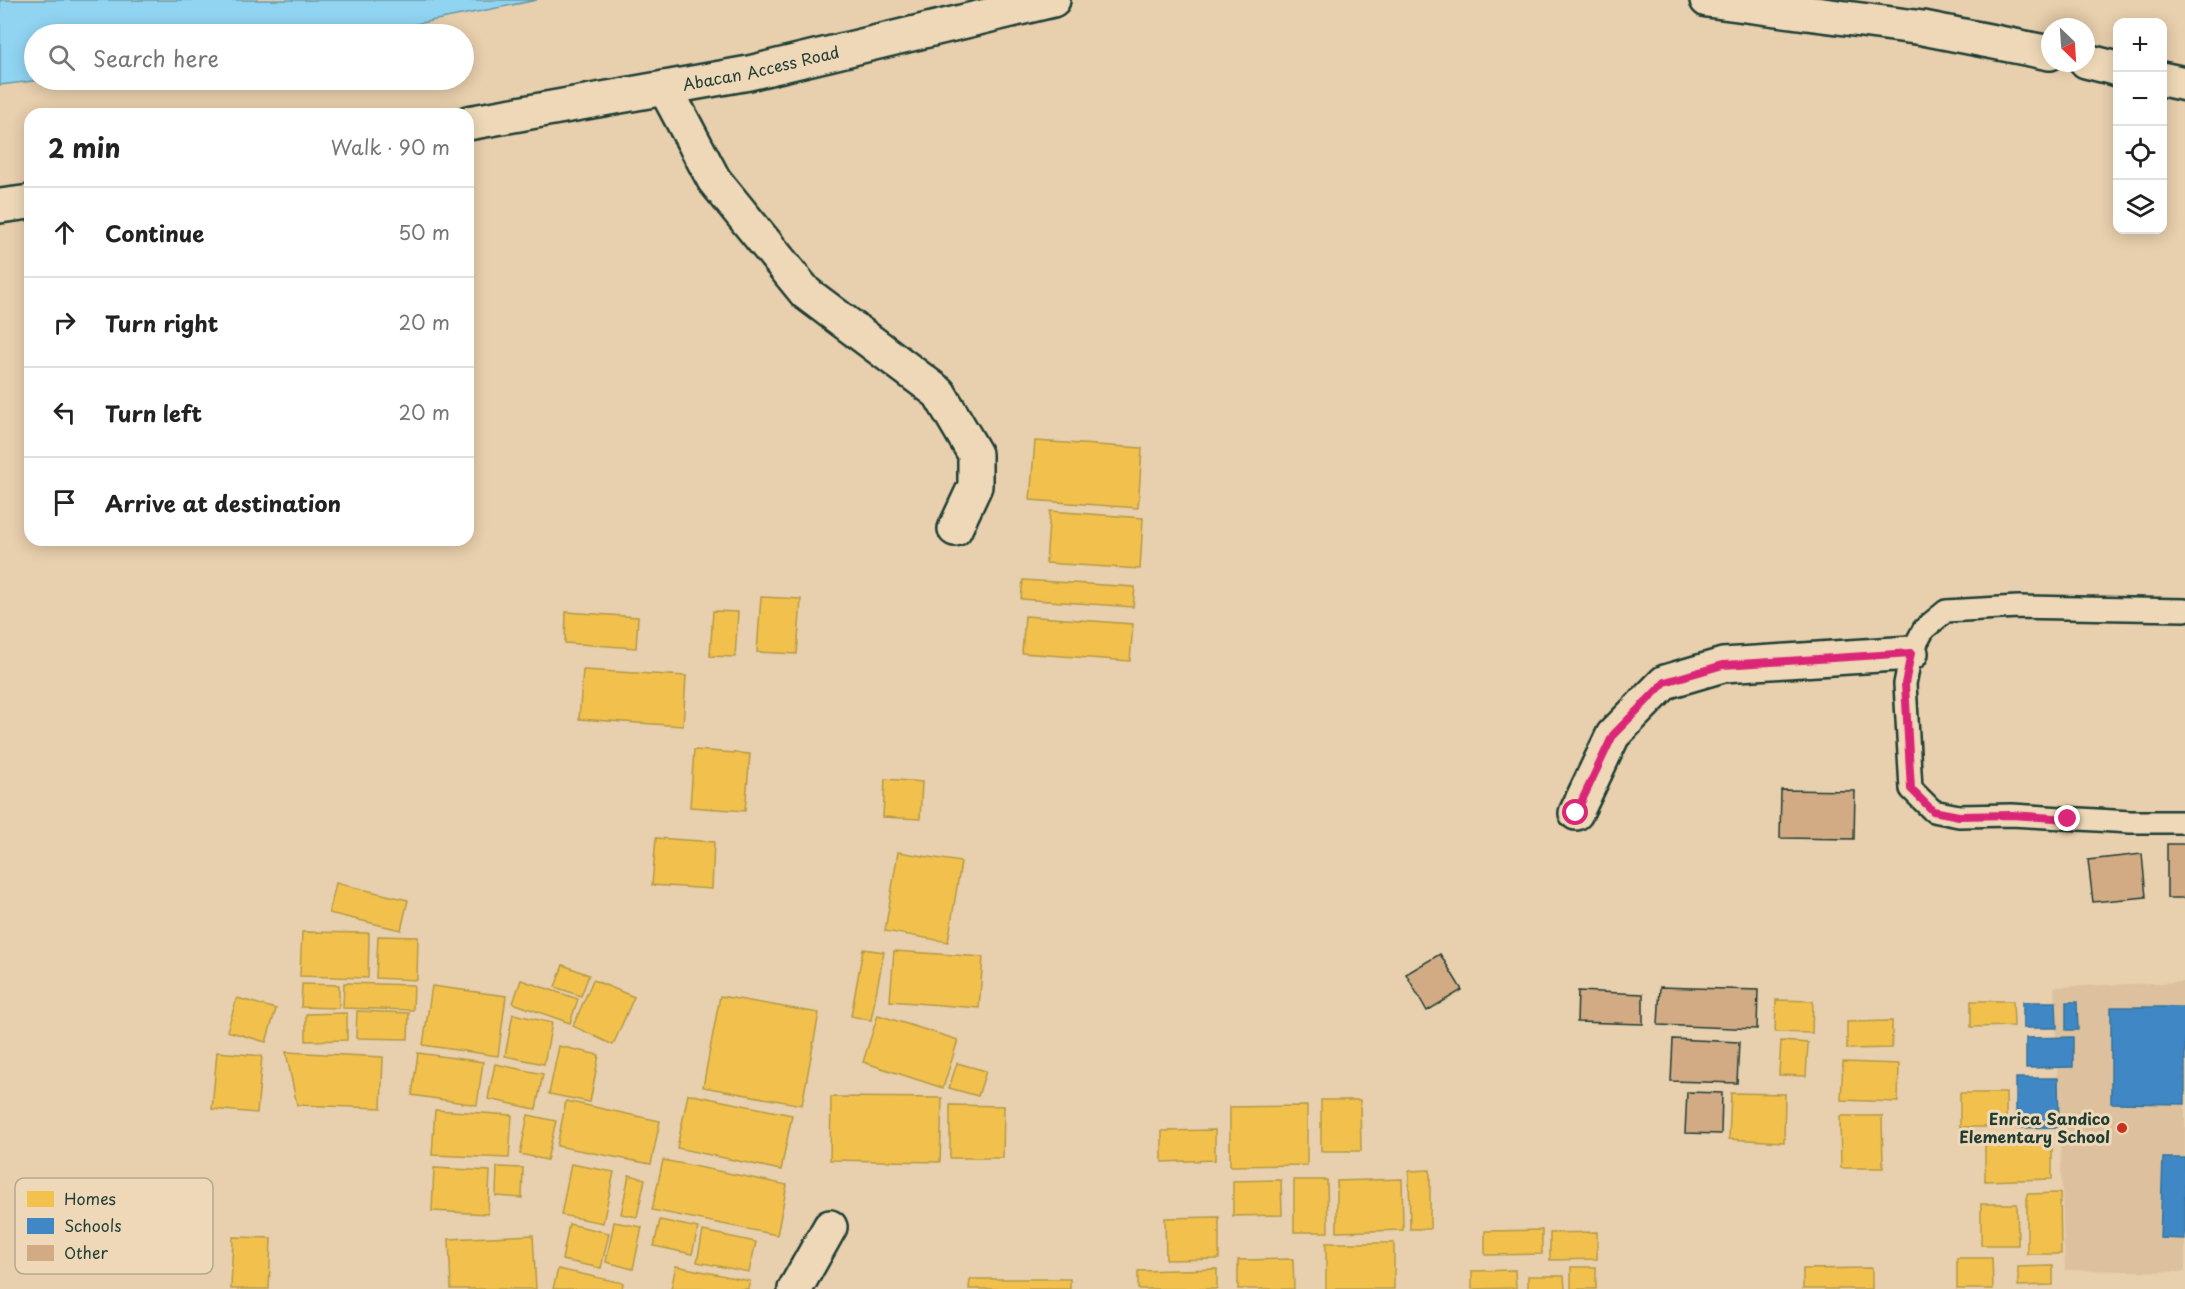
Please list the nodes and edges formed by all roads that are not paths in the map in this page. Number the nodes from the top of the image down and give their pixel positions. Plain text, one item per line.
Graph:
1 (1053, 0) edge
2 (1707, 0) edge
3 (2041, 51) edge
4 (2095, 64) edge
5 (2113, 68) edge
6 (2167, 80) edge
7 (2185, 84) edge
8 (665, 88) junction
9 (474, 122) edge
10 (24, 203) edge
11 (0, 206) edge
12 (955, 529) dead end
13 (2185, 610) edge
14 (1911, 653) junction
15 (1576, 813) dead end
16 (2185, 822) edge
17 (830, 1227) dead end
18 (795, 1289) edge

1 - 8 street, Abacan Access Road
2 - 3 street
4 - 5 street
6 - 7 street
8 - 9 street, Abacan Access Road
8 - 12 street
10 - 11 street
13 - 14 lane
14 - 15 street
14 - 16 lane
17 - 18 street

